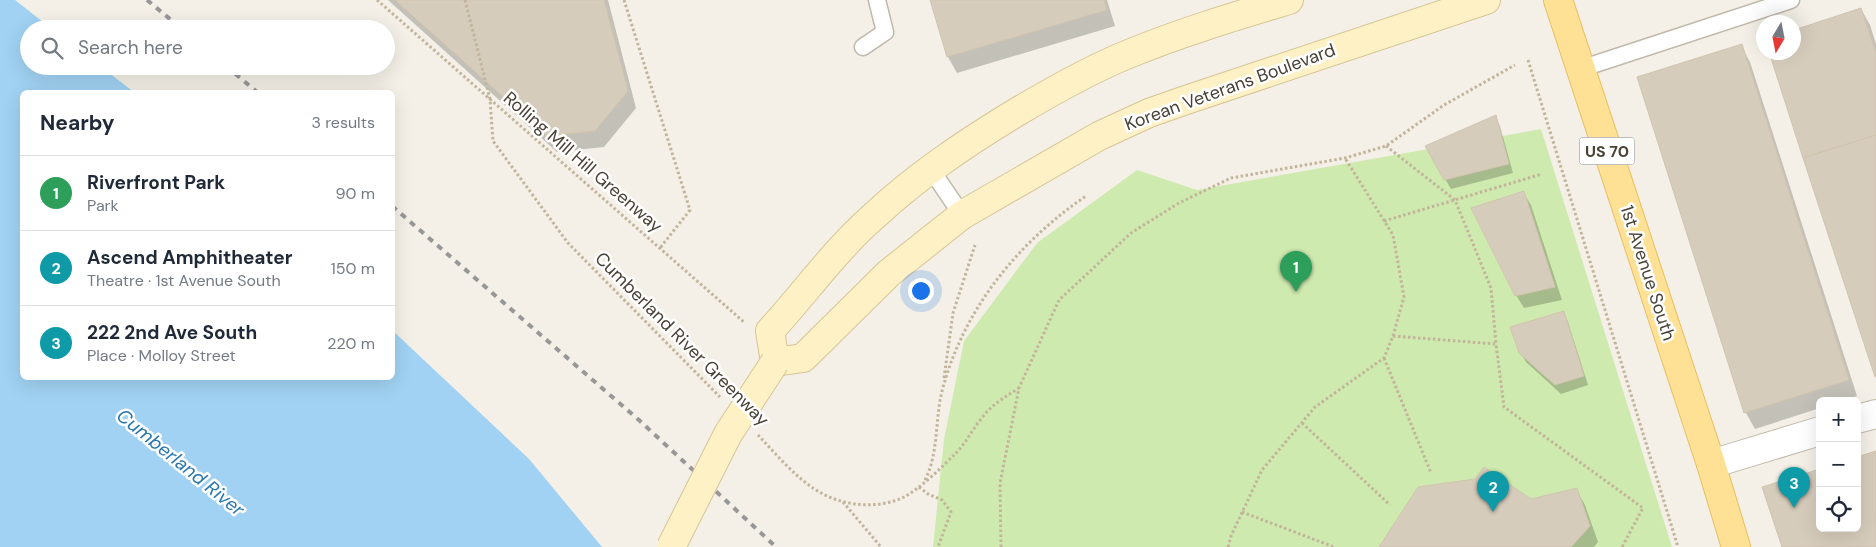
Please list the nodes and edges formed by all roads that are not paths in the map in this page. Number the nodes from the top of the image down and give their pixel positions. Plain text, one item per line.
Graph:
1 (877, 0) edge
2 (1289, 0) edge
3 (1486, 0) edge
4 (1558, 0) edge
5 (1791, 0) edge
6 (863, 47) dead end
7 (1580, 69) junction
8 (930, 168) junction
9 (962, 215) junction
10 (773, 352) junction
11 (1876, 414) edge
12 (1861, 418) edge
13 (1816, 432) edge
14 (1711, 464) junction
15 (671, 547) edge
16 (1736, 547) edge

1 - 6 lane
2 - 8 main road
3 - 9 main road, Korean Veterans Boulevard
4 - 7 main road, 1st Avenue South / US 70
5 - 7 lane
7 - 14 main road, 1st Avenue South / US 70
8 - 9 lane
8 - 10 main road
9 - 10 main road, Korean Veterans Boulevard
10 - 15 main road, bridge
11 - 12 street
13 - 14 street
14 - 16 main road, 1st Avenue South / US 70

